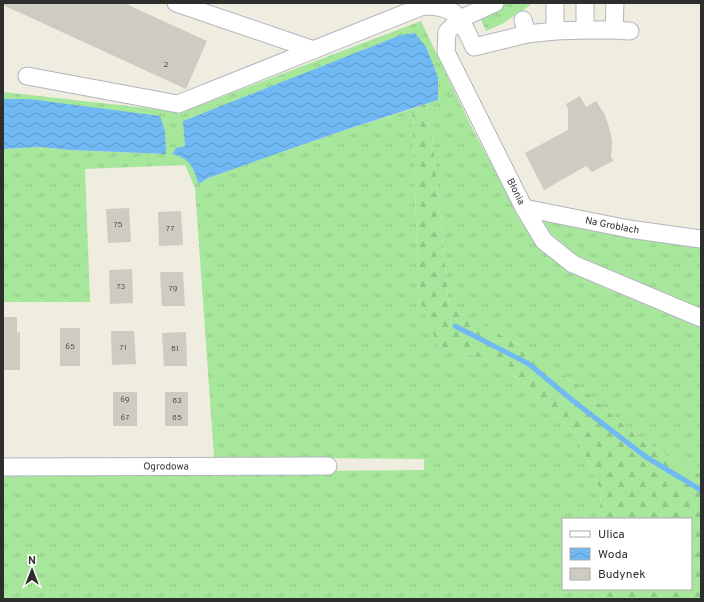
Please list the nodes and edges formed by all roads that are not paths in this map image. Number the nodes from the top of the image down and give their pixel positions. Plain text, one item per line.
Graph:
1 (176, 3) edge
2 (495, 3) edge
3 (555, 3) edge
4 (585, 3) edge
5 (615, 3) edge
6 (460, 19) junction
7 (584, 30) junction
8 (555, 31) junction
9 (314, 50) junction
10 (27, 76) dead end
11 (524, 208) junction
12 (701, 239) edge
13 (701, 318) edge
14 (328, 466) dead end
15 (3, 467) edge

1 - 9 street
2 - 6 street, Błonia
3 - 8 street
4 - 7 street
5 - 7 street
6 - 8 street
6 - 9 street
6 - 11 street, Błonia
7 - 8 street
9 - 10 street
11 - 12 street, Na Groblach
11 - 13 street, Błonia
14 - 15 street, Ogrodowa

